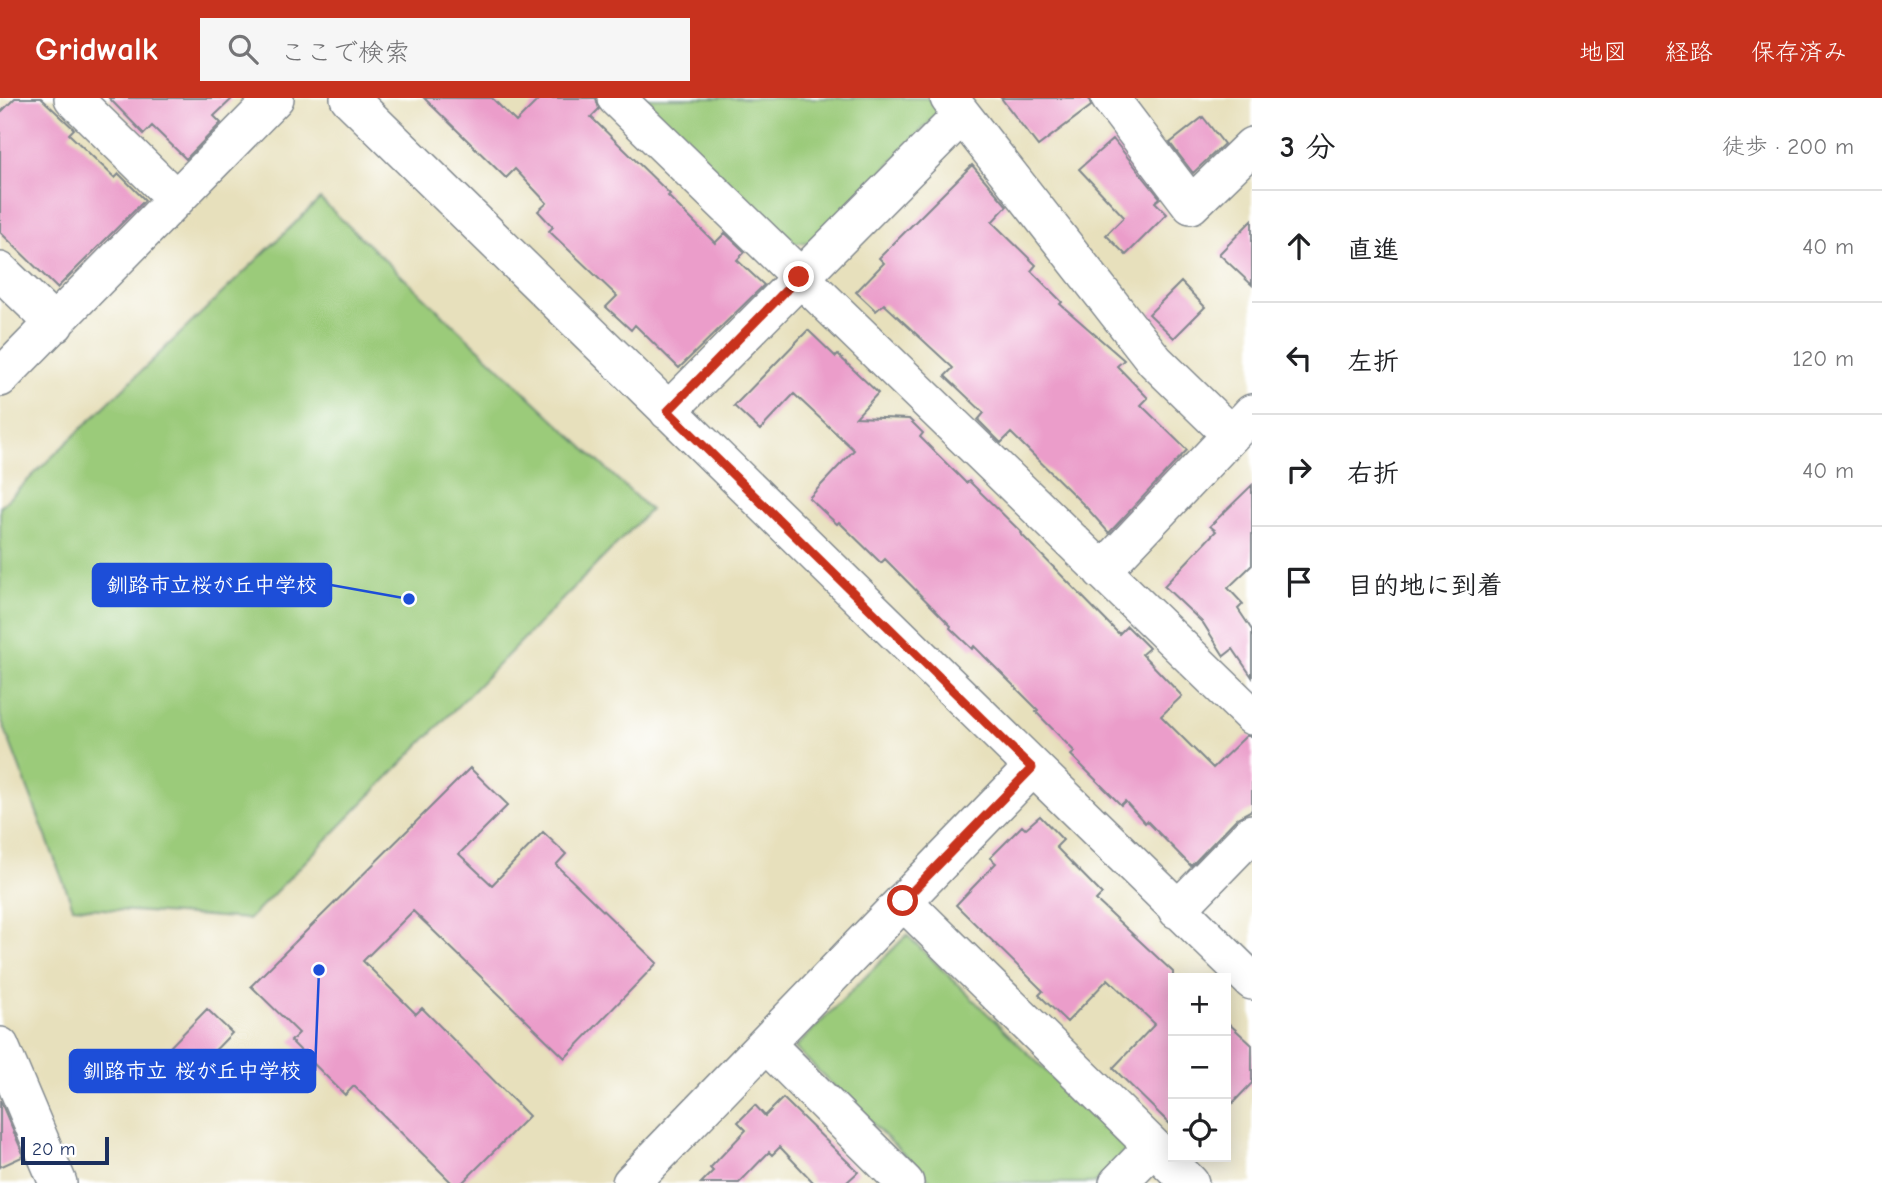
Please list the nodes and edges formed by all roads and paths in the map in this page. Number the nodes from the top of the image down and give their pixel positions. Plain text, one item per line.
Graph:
1 (73, 98) edge
2 (275, 98) edge
3 (349, 98) edge
4 (616, 98) edge
5 (1110, 98) edge
6 (955, 106) edge
7 (1252, 146) edge
8 (175, 198) junction
9 (0, 271) edge
10 (799, 277) junction
11 (55, 324) junction
12 (0, 379) edge
13 (668, 411) junction
14 (1241, 424) edge
15 (1102, 571) junction
16 (1252, 716) edge
17 (1032, 768) junction
18 (1252, 833) edge
19 (903, 901) junction
20 (1177, 910) junction
21 (1252, 981) edge
22 (766, 1044) junction
23 (1, 1050) edge
24 (1153, 1147) junction
25 (888, 1177) edge
26 (58, 1183) edge
27 (631, 1183) edge
28 (1118, 1183) edge
29 (1190, 1183) edge

1 - 8 street
2 - 8 street
3 - 13 street
4 - 10 street
5 - 7 street
6 - 10 street
6 - 14 street
8 - 11 street
9 - 11 street
10 - 13 street
10 - 15 street
11 - 12 street
13 - 17 street
14 - 15 street
15 - 16 street
17 - 19 street
17 - 20 street
18 - 20 street
19 - 22 street
19 - 24 street
20 - 21 street
22 - 25 street
22 - 27 street
23 - 26 street
24 - 28 street
24 - 29 street

